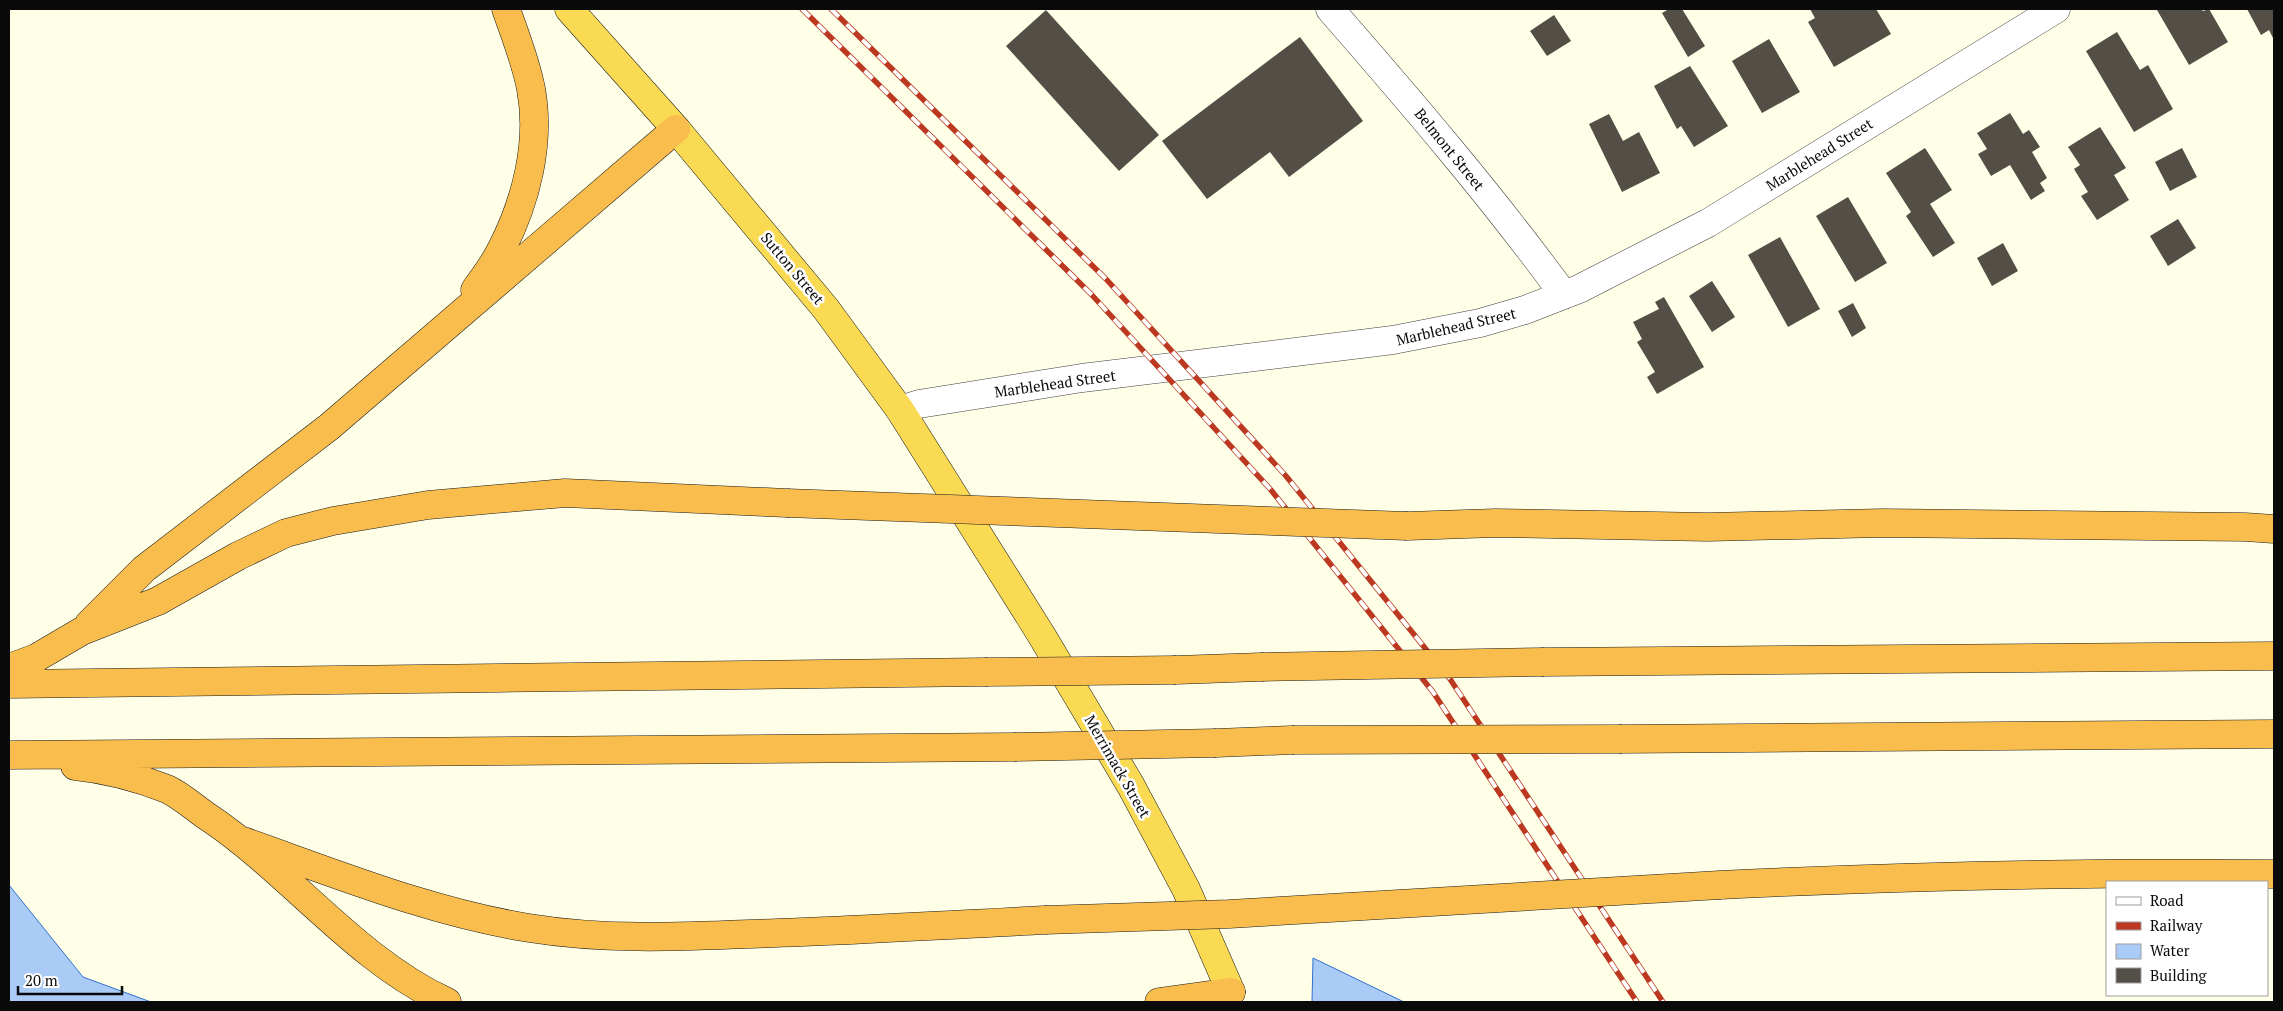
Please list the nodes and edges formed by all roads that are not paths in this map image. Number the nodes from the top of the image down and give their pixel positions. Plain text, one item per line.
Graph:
1 (506, 9) edge
2 (569, 9) edge
3 (1330, 9) edge
4 (2056, 9) edge
5 (676, 129) junction
6 (1564, 295) junction
7 (458, 317) junction
8 (900, 410) junction
9 (2274, 525) edge
10 (2245, 527) junction
11 (2274, 529) edge
12 (987, 550) joint
13 (82, 631) junction
14 (2274, 656) edge
15 (9, 668) edge
16 (9, 684) edge
17 (2274, 734) edge
18 (9, 755) edge
19 (9, 760) edge
20 (243, 841) junction
21 (2274, 858) edge
22 (2112, 872) junction
23 (2274, 874) edge
24 (447, 1002) edge
25 (1159, 1002) edge

1 - 7 highway
2 - 5 highway, Sutton Street
3 - 6 street, Belmont Street
4 - 6 street, Marblehead Street
5 - 7 highway
5 - 8 highway, Sutton Street
6 - 8 street, Marblehead Street
7 - 13 highway
8 - 12 highway, Sutton Street
9 - 10 highway
10 - 11 highway
10 - 13 highway, bridge
12 - 25 highway, Merrimack Street
13 - 15 highway
14 - 16 highway, bridge
17 - 18 highway, bridge
19 - 20 highway
20 - 22 highway, bridge
20 - 24 highway
21 - 22 highway
22 - 23 highway

